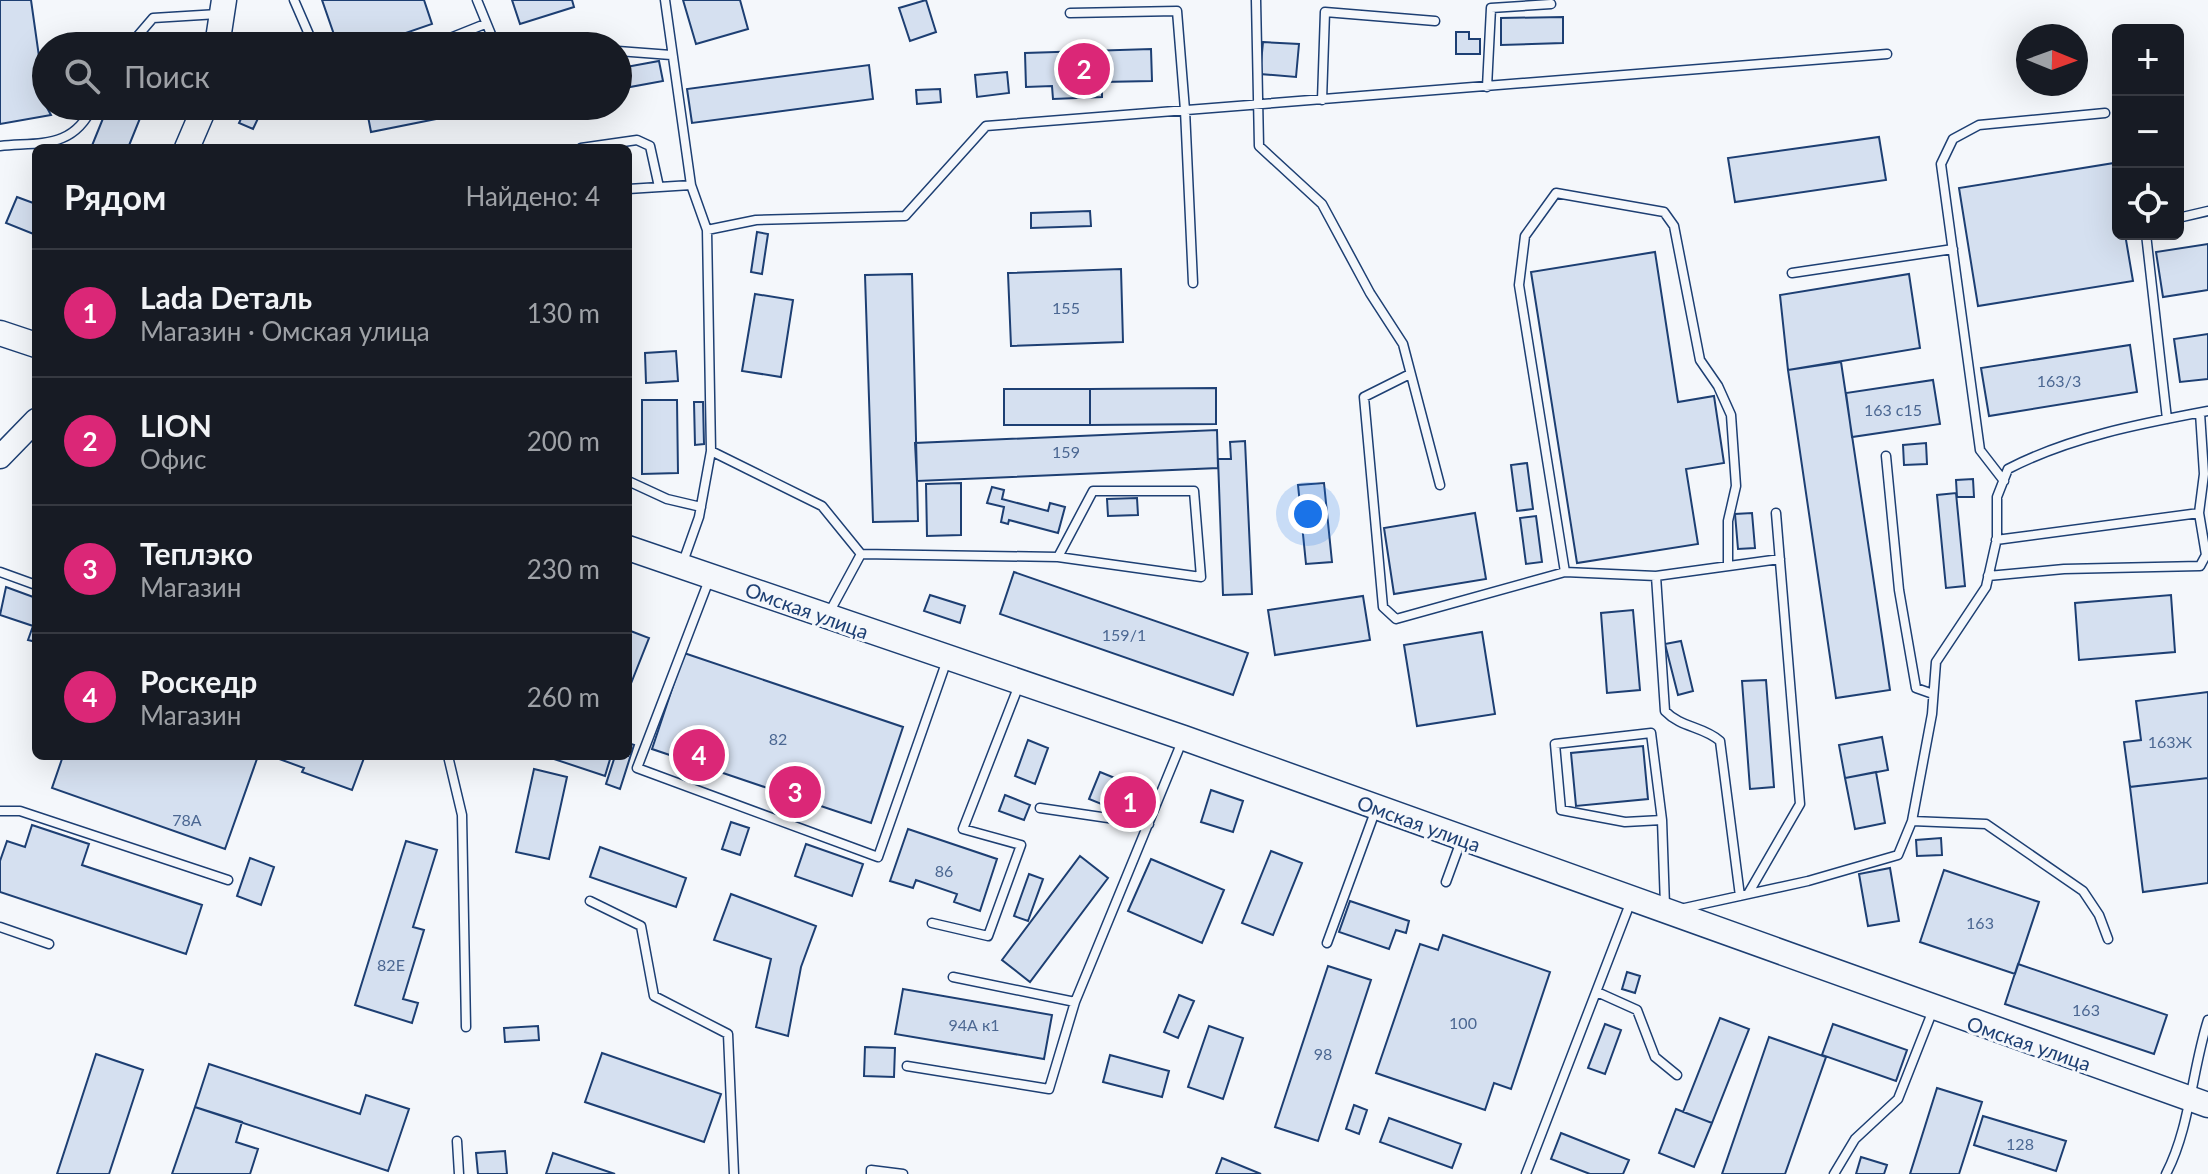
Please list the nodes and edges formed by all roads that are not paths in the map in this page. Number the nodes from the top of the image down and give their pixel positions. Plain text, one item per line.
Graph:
1 (294, 0) edge
2 (477, 0) edge
3 (665, 0) edge
4 (1256, 0) edge
5 (1551, 4) dead end
6 (223, 7) edge
7 (1070, 13) dead end
8 (1435, 21) dead end
9 (485, 24) junction
10 (141, 32) edge
11 (219, 32) edge
12 (308, 32) edge
13 (465, 32) edge
14 (489, 32) edge
15 (632, 52) edge
16 (1887, 54) dead end
17 (671, 55) junction
18 (1487, 87) junction
19 (1322, 100) junction
20 (1256, 105) junction
21 (1185, 110) junction
22 (2105, 113) dead end
23 (85, 120) edge
24 (199, 120) edge
25 (189, 144) edge
26 (609, 144) edge
27 (0, 146) edge
28 (691, 185) junction
29 (659, 187) junction
30 (632, 189) edge
31 (2208, 211) edge
32 (2184, 217) edge
33 (707, 230) junction
34 (2147, 240) edge
35 (1953, 249) junction
36 (1792, 273) dead end
37 (1193, 283) dead end
38 (0, 333) edge
39 (32, 344) edge
40 (1410, 374) junction
41 (2204, 412) edge
42 (2167, 419) junction
43 (32, 424) edge
44 (711, 451) junction
45 (1886, 456) dead end
46 (0, 457) edge
47 (2004, 481) junction
48 (632, 483) edge
49 (1440, 485) dead end
50 (701, 507) junction
51 (1776, 513) dead end
52 (2199, 513) junction
53 (1996, 540) junction
54 (632, 549) edge
55 (861, 554) junction
56 (1058, 557) junction
57 (1780, 559) junction
58 (681, 566) junction
59 (1728, 566) junction
60 (0, 572) edge
61 (1565, 572) junction
62 (711, 576) junction
63 (1656, 576) junction
64 (1988, 576) junction
65 (32, 584) edge
66 (827, 618) junction
67 (947, 659) junction
68 (1019, 685) junction
69 (1933, 694) junction
70 (1184, 738) junction
71 (449, 760) edge
72 (1040, 808) dead end
73 (1376, 808) junction
74 (0, 811) edge
75 (1662, 820) junction
76 (1912, 821) junction
77 (1149, 824) junction
78 (1462, 839) junction
79 (228, 880) dead end
80 (1446, 882) dead end
81 (1744, 895) junction
82 (1632, 900) junction
83 (590, 901) dead end
84 (1665, 912) junction
85 (932, 923) dead end
86 (0, 927) edge
87 (2108, 939) dead end
88 (1327, 943) dead end
89 (49, 944) dead end
90 (953, 977) dead end
91 (1597, 992) junction
92 (1075, 1002) junction
93 (1933, 1010) junction
94 (2208, 1020) edge
95 (466, 1027) dead end
96 (907, 1066) dead end
97 (1677, 1075) dead end
98 (2198, 1102) edge
99 (457, 1141) dead end
100 (459, 1174) edge
101 (734, 1174) edge
102 (871, 1174) edge
103 (903, 1174) edge
104 (1526, 1174) edge
105 (1834, 1174) edge
106 (2166, 1174) edge

1 - 12 lane
2 - 9 lane
3 - 17 lane
4 - 20 lane
5 - 18 lane
6 - 10 lane
6 - 11 main road
7 - 21 lane
8 - 19 lane
9 - 13 lane
9 - 14 lane
15 - 17 lane
16 - 18 lane
17 - 28 lane
18 - 19 lane
19 - 20 lane
20 - 21 lane
20 - 40 lane
21 - 33 lane
21 - 37 lane
22 - 35 lane
23 - 27 lane
24 - 25 main road
26 - 29 lane
28 - 29 lane
28 - 33 lane
29 - 30 lane
31 - 32 lane
33 - 44 lane
34 - 42 lane
35 - 36 lane
35 - 47 lane
38 - 39 main road
40 - 49 lane
40 - 61 lane
41 - 42 lane
41 - 52 lane
42 - 47 lane
43 - 46 main road
44 - 50 lane
44 - 55 lane
45 - 69 lane
47 - 53 lane
48 - 50 lane
50 - 58 lane
51 - 57 lane
52 - 53 lane
52 - 64 lane
53 - 64 lane
54 - 58 main road, Омская улица
55 - 56 lane
55 - 66 lane
56 - 56 lane
57 - 59 lane
57 - 81 lane
58 - 62 main road, Омская улица
59 - 61 lane
59 - 63 lane
60 - 65 lane
61 - 63 lane
62 - 66 main road, Омская улица
62 - 67 lane
63 - 81 lane
64 - 69 lane
66 - 67 main road, Омская улица
67 - 68 main road, Омская улица
68 - 70 main road, Омская улица
68 - 85 lane
69 - 76 lane
70 - 73 main road, Омская улица
70 - 77 lane
71 - 95 lane
72 - 77 lane
73 - 78 main road, Омская улица
73 - 88 lane
74 - 79 lane
75 - 75 lane
75 - 84 lane
76 - 81 lane
76 - 87 lane
77 - 92 lane
78 - 80 lane
78 - 82 main road, Омская улица
81 - 84 lane
82 - 84 main road, Омская улица
82 - 91 lane
83 - 101 lane
84 - 93 main road, Омская улица
86 - 89 lane
90 - 92 lane
91 - 97 lane
91 - 104 lane
92 - 96 lane
93 - 98 main road, Омская улица
93 - 105 lane
94 - 98 lane
98 - 106 lane
99 - 100 lane
102 - 103 lane

